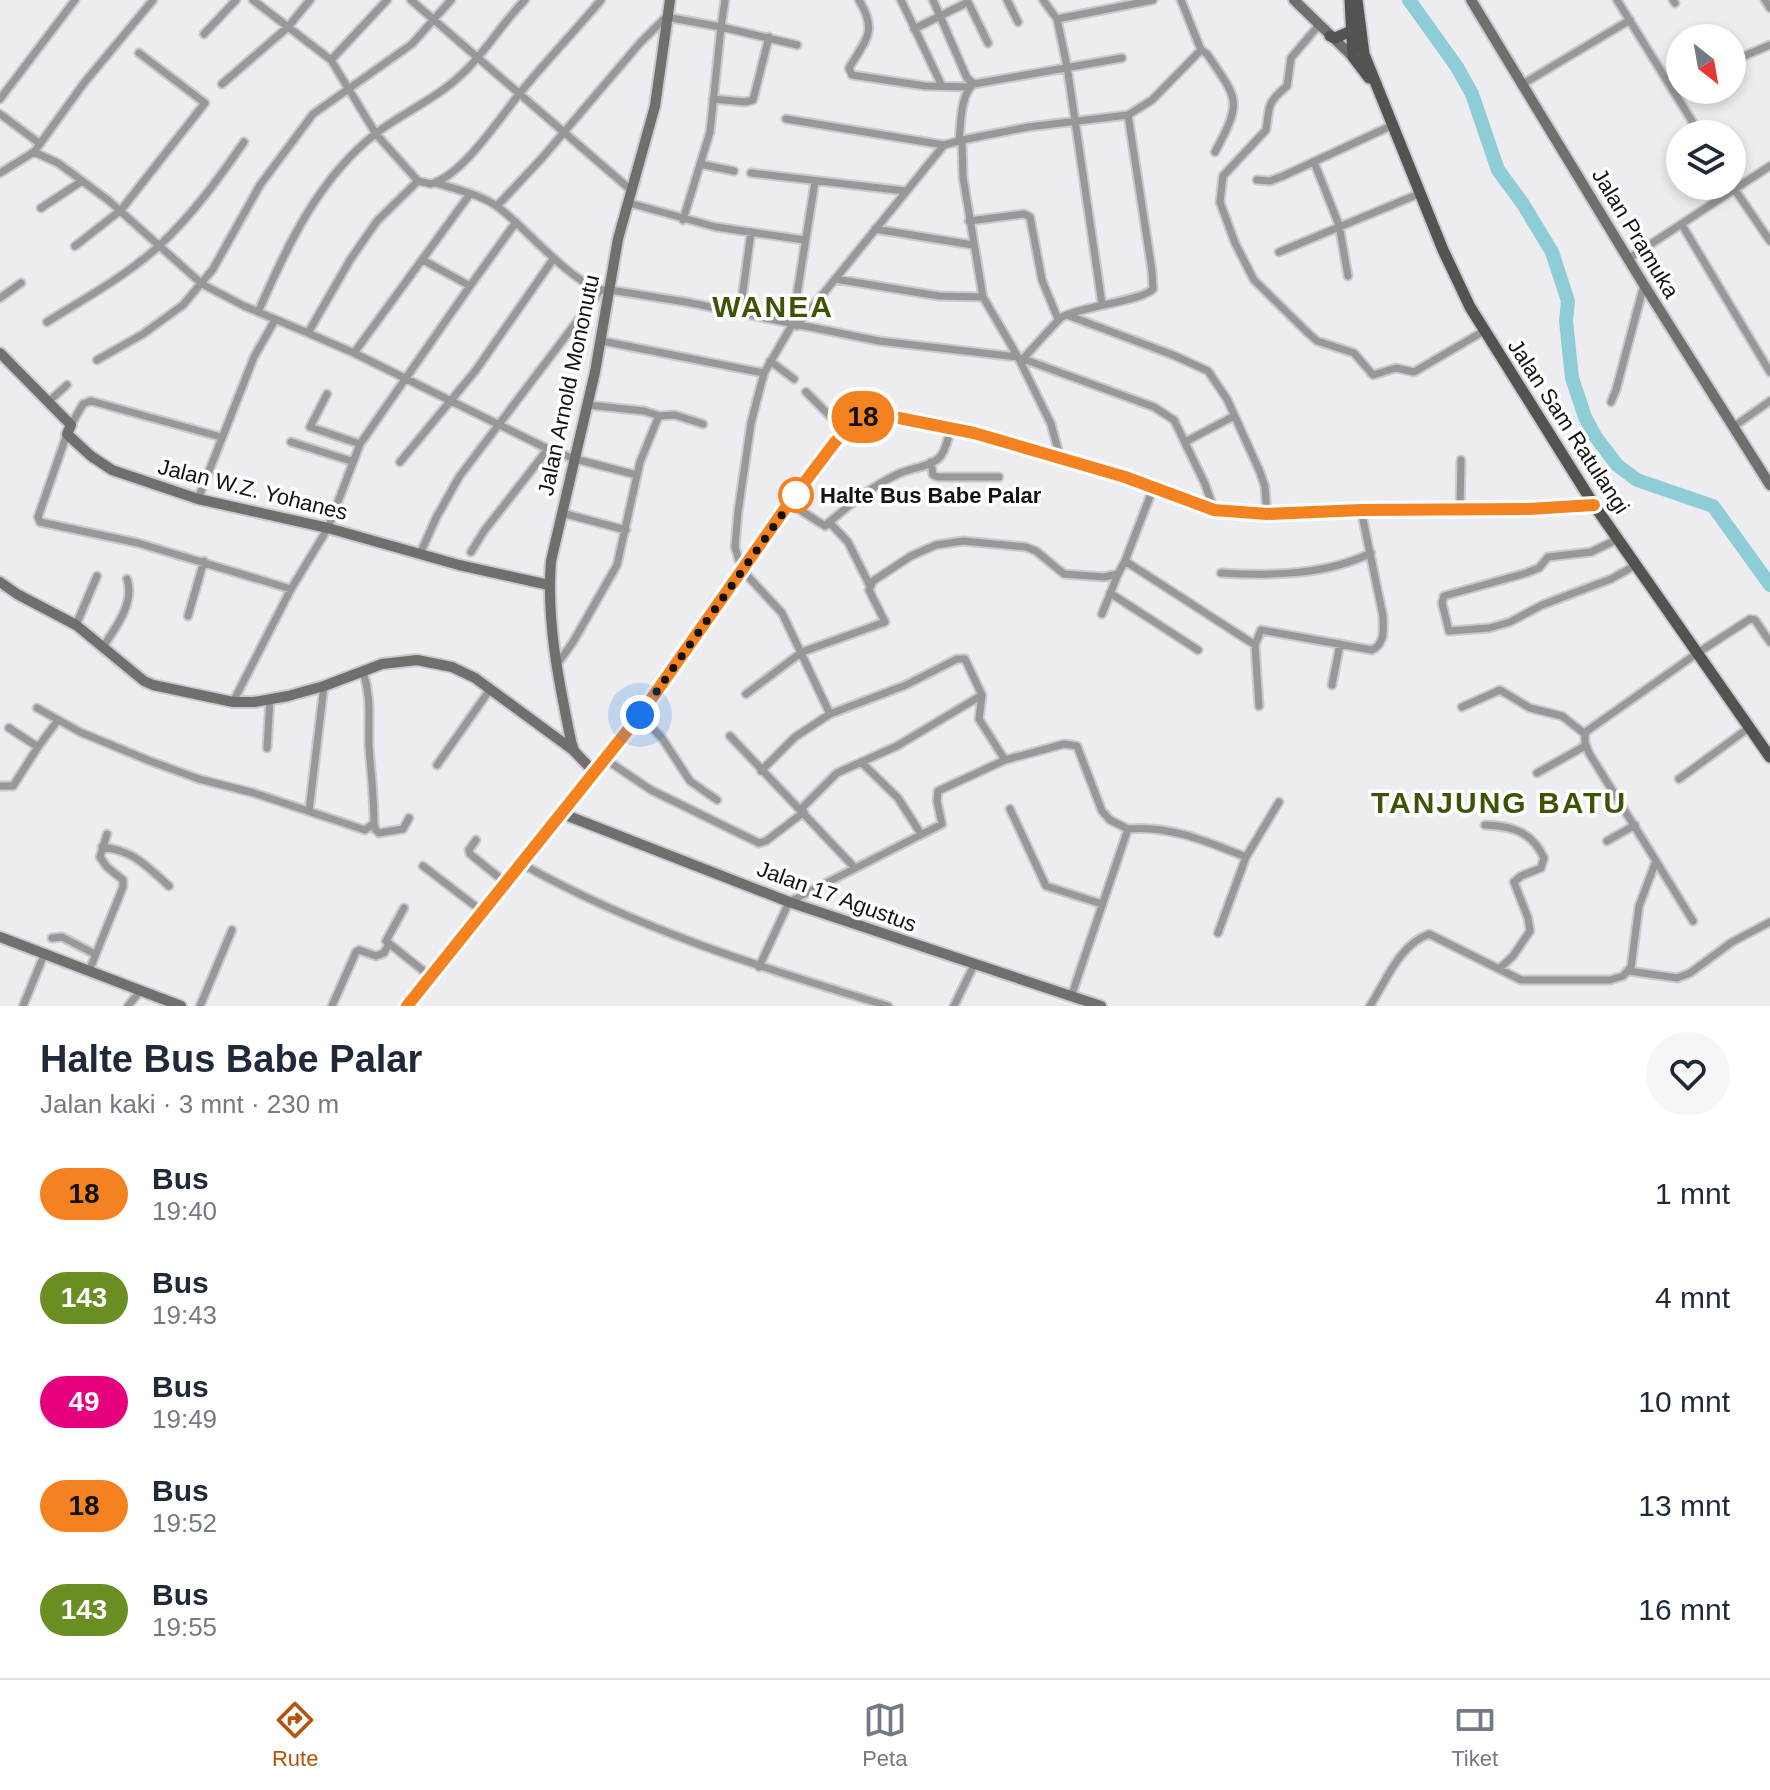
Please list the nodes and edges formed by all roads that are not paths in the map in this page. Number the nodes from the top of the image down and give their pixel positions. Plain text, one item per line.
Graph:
1 (75, 0) edge
2 (153, 0) edge
3 (236, 0) edge
4 (253, 0) edge
5 (310, 0) edge
6 (387, 0) edge
7 (411, 0) edge
8 (451, 0) edge
9 (525, 0) edge
10 (601, 0) edge
11 (670, 0) edge
12 (725, 0) edge
13 (859, 0) edge
14 (901, 0) edge
15 (933, 0) edge
16 (1007, 0) edge
17 (1043, 0) edge
18 (1153, 0) edge
19 (1181, 0) edge
20 (1294, 0) edge
21 (1350, 0) edge
22 (1357, 0) edge
23 (1471, 0) edge
24 (1617, 0) edge
25 (1765, 0) edge
26 (967, 1) edge
27 (1770, 8) edge
28 (941, 16) junction
29 (666, 17) junction
30 (1057, 19) junction
31 (1630, 20) junction
32 (435, 21) junction
33 (1018, 22) dead end
34 (1318, 26) junction
35 (288, 27) junction
36 (721, 27) junction
37 (914, 29) junction
38 (1351, 31) junction
39 (204, 34) dead end
40 (1330, 36) junction
41 (769, 37) junction
42 (988, 43) dead end
43 (797, 45) dead end
44 (1770, 45) edge
45 (1201, 50) junction
46 (139, 53) dead end
47 (1746, 55) edge
48 (478, 56) junction
49 (1357, 57) junction
50 (1122, 58) dead end
51 (331, 60) junction
52 (1067, 66) junction
53 (1666, 80) edge
54 (222, 84) dead end
55 (1521, 85) junction
56 (942, 86) junction
57 (972, 86) junction
58 (348, 89) junction
59 (520, 93) junction
60 (0, 99) edge
61 (713, 99) junction
62 (0, 114) edge
63 (1128, 115) junction
64 (786, 119) dead end
65 (1074, 122) junction
66 (1393, 125) junction
67 (565, 131) junction
68 (376, 134) junction
69 (961, 140) junction
70 (244, 142) dead end
71 (39, 143) junction
72 (944, 145) junction
73 (34, 152) junction
74 (1215, 152) dead end
75 (1314, 162) junction
76 (700, 164) junction
77 (1770, 166) edge
78 (734, 171) dead end
79 (0, 173) edge
80 (751, 173) dead end
81 (1257, 180) dead end
82 (1746, 180) edge
83 (82, 181) junction
84 (418, 181) junction
85 (815, 182) junction
86 (436, 183) junction
87 (632, 191) junction
88 (905, 191) junction
89 (1421, 193) junction
90 (470, 194) junction
91 (1716, 200) edge
92 (1742, 200) edge
93 (629, 203) junction
94 (497, 206) junction
95 (41, 208) dead end
96 (121, 210) junction
97 (683, 220) junction
98 (969, 221) junction
99 (516, 222) junction
100 (1339, 225) junction
101 (1682, 225) junction
102 (875, 229) junction
103 (751, 232) junction
104 (804, 240) junction
105 (1770, 241) edge
106 (160, 244) junction
107 (973, 245) junction
108 (75, 246) dead end
109 (1279, 252) dead end
110 (554, 258) junction
111 (1628, 259) junction
112 (423, 260) junction
113 (1348, 276) dead end
114 (835, 279) junction
115 (21, 283) dead end
116 (202, 284) junction
117 (1644, 285) junction
118 (470, 286) junction
119 (605, 291) junction
120 (983, 297) junction
121 (0, 298) edge
122 (1102, 304) junction
123 (258, 312) junction
124 (740, 313) junction
125 (1067, 315) junction
126 (1058, 319) junction
127 (275, 320) junction
128 (47, 322) dead end
129 (794, 325) junction
130 (1484, 331) junction
131 (308, 333) junction
132 (602, 341) junction
133 (0, 353) edge
134 (354, 353) junction
135 (1020, 358) junction
136 (97, 360) dead end
137 (770, 361) junction
138 (1770, 372) edge
139 (764, 373) junction
140 (404, 378) junction
141 (794, 379) dead end
142 (67, 385) dead end
143 (806, 392) dead end
144 (327, 394) dead end
145 (451, 401) junction
146 (1770, 401) edge
147 (48, 402) junction
148 (1611, 402) dead end
149 (588, 405) junction
150 (658, 416) junction
151 (1234, 416) junction
152 (499, 424) junction
153 (703, 424) dead end
154 (1733, 427) junction
155 (69, 429) junction
156 (951, 429) junction
157 (845, 431) junction
158 (221, 437) junction
159 (291, 442) dead end
160 (1185, 442) junction
161 (360, 444) junction
162 (548, 449) junction
163 (1060, 457) junction
164 (575, 459) junction
165 (1461, 460) dead end
166 (351, 461) junction
167 (400, 462) dead end
168 (931, 462) junction
169 (637, 475) junction
170 (999, 477) dead end
171 (1770, 485) edge
172 (1154, 486) junction
173 (198, 499) junction
174 (789, 503) junction
175 (1594, 505) junction
176 (1460, 509) junction
177 (1214, 510) junction
178 (1361, 510) junction
179 (562, 513) junction
180 (1267, 514) junction
181 (829, 522) junction
182 (328, 528) junction
183 (626, 530) junction
184 (1619, 539) junction
185 (471, 552) dead end
186 (1371, 553) junction
187 (420, 554) junction
188 (204, 561) junction
189 (1125, 561) junction
190 (1636, 565) junction
191 (742, 570) junction
192 (1221, 573) dead end
193 (1118, 574) junction
194 (97, 576) dead end
195 (127, 579) dead end
196 (0, 582) edge
197 (549, 585) junction
198 (870, 586) junction
199 (291, 589) junction
200 (1110, 593) junction
201 (1102, 614) dead end
202 (188, 616) dead end
203 (76, 625) junction
204 (1770, 642) edge
205 (1340, 644) junction
206 (1255, 645) junction
207 (103, 647) junction
208 (1198, 650) dead end
209 (802, 652) junction
210 (1696, 654) junction
211 (558, 663) junction
212 (363, 671) junction
213 (1332, 685) dead end
214 (324, 686) junction
215 (491, 688) junction
216 (746, 694) dead end
217 (982, 695) junction
218 (270, 699) junction
219 (233, 702) junction
220 (1259, 706) dead end
221 (1462, 707) dead end
222 (37, 708) dead end
223 (830, 714) junction
224 (640, 715) junction
225 (55, 724) dead end
226 (1750, 727) junction
227 (9, 728) dead end
228 (1585, 734) junction
229 (730, 736) dead end
230 (1585, 746) junction
231 (38, 747) junction
232 (267, 748) dead end
233 (574, 751) junction
234 (1770, 757) edge
235 (605, 759) junction
236 (1005, 760) junction
237 (861, 762) junction
238 (437, 765) dead end
239 (761, 771) junction
240 (595, 773) junction
241 (1537, 773) dead end
242 (1679, 779) dead end
243 (0, 786) edge
244 (717, 800) dead end
245 (1279, 802) dead end
246 (1010, 809) dead end
247 (802, 810) junction
248 (309, 811) junction
249 (563, 814) junction
250 (409, 818) dead end
251 (374, 823) junction
252 (1485, 825) dead end
253 (1635, 825) junction
254 (1128, 829) junction
255 (107, 834) dead end
256 (921, 834) junction
257 (476, 840) dead end
258 (1607, 841) dead end
259 (102, 847) junction
260 (1246, 857) junction
261 (1656, 861) junction
262 (522, 864) junction
263 (423, 866) dead end
264 (854, 867) junction
265 (506, 883) junction
266 (169, 886) dead end
267 (789, 902) junction
268 (1102, 904) junction
269 (404, 908) dead end
270 (483, 912) junction
271 (1693, 921) dead end
272 (1770, 922) edge
273 (232, 930) dead end
274 (1218, 933) dead end
275 (0, 937) edge
276 (52, 938) dead end
277 (389, 944) junction
278 (95, 954) junction
279 (44, 955) junction
280 (974, 965) junction
281 (759, 967) junction
282 (1499, 969) junction
283 (89, 971) junction
284 (1629, 971) junction
285 (431, 977) junction
286 (141, 990) junction
287 (1067, 1000) edge
288 (23, 1006) edge
289 (128, 1006) edge
290 (181, 1006) edge
291 (200, 1006) edge
292 (332, 1006) edge
293 (407, 1006) edge
294 (888, 1006) edge
295 (954, 1006) edge
296 (1101, 1006) edge
297 (1370, 1006) edge

1 - 60 street
2 - 71 street
3 - 39 street
4 - 35 street
5 - 35 street
6 - 51 street
7 - 32 street
8 - 32 street
9 - 48 street
10 - 59 street
11 - 29 street, Jalan Arnold Mononutu
12 - 36 street
13 - 56 street
14 - 37 street
15 - 28 street
16 - 33 street
17 - 30 street
18 - 30 street
19 - 45 street
20 - 34 street
21 - 38 main road
22 - 49 main road
23 - 55 street, Jalan Pramuka
24 - 31 street
25 - 27 street
26 - 28 street
26 - 42 street
28 - 37 street
28 - 57 street
29 - 36 street
29 - 67 street
29 - 87 street, Jalan Arnold Mononutu
30 - 52 street
31 - 53 street
31 - 55 street
32 - 48 street
32 - 58 street
34 - 40 street
34 - 130 street
35 - 51 street
35 - 54 street
36 - 41 street
36 - 61 street
37 - 56 street
38 - 40 main road
38 - 49 main road
40 - 49 street
41 - 43 street
41 - 61 street
44 - 47 street
45 - 63 street
45 - 74 street
46 - 96 street
48 - 59 street
48 - 68 street
49 - 66 main road, Jalan Sam Ratulangi
50 - 52 street
51 - 58 street
52 - 57 street
52 - 65 street
55 - 111 street, Jalan Pramuka
56 - 57 street
57 - 69 street
58 - 68 street
58 - 116 street
59 - 67 street
59 - 86 street
61 - 76 street
62 - 71 street
63 - 65 street
63 - 122 street
64 - 72 street
65 - 69 street
65 - 122 street
66 - 75 street
66 - 89 main road, Jalan Sam Ratulangi
67 - 87 street
67 - 94 street
68 - 84 street
68 - 123 street
69 - 72 street
69 - 98 street
70 - 106 street
71 - 73 street
72 - 88 street
73 - 79 street
73 - 83 street
75 - 81 street
75 - 100 street
76 - 78 street
76 - 97 street
77 - 82 street
80 - 85 street
83 - 95 street
83 - 96 street
84 - 86 street
84 - 131 street
85 - 88 street
85 - 104 street
86 - 90 street
87 - 93 street, Jalan Arnold Mononutu
88 - 102 street
89 - 100 street
89 - 130 main road, Jalan Sam Ratulangi
90 - 94 street
90 - 112 street
91 - 101 street
92 - 105 street
93 - 97 street
93 - 119 street, Jalan Arnold Mononutu
94 - 99 street
96 - 106 street
96 - 108 street
97 - 103 street
98 - 107 street
98 - 126 street
99 - 110 street
99 - 118 street
100 - 109 street
100 - 113 street
101 - 111 street
101 - 138 street
102 - 107 street
102 - 114 street
103 - 104 street
103 - 124 street
104 - 129 street
106 - 116 street
106 - 128 street
107 - 120 street
110 - 119 street
110 - 145 street
111 - 117 street, Jalan Pramuka
112 - 118 street
112 - 134 street
114 - 120 street
114 - 129 street
115 - 121 street
116 - 123 street
116 - 136 street
117 - 148 street
117 - 154 street, Jalan Pramuka
118 - 140 street
119 - 124 street
119 - 132 street, Jalan Arnold Mononutu
119 - 152 street
120 - 135 street
122 - 125 street
123 - 127 street
124 - 129 street
125 - 126 street
125 - 151 street
126 - 135 street
127 - 131 street
127 - 158 street
129 - 135 street
129 - 137 street
130 - 175 main road, Jalan Sam Ratulangi
131 - 134 street
132 - 139 street
132 - 149 street, Jalan Arnold Mononutu
133 - 147 street, Jalan W.Z. Yohanes
134 - 140 street
135 - 160 street
135 - 163 street
137 - 139 street
137 - 141 street
139 - 191 street
140 - 145 street
140 - 161 street
142 - 147 street
143 - 157 street
144 - 161 street
145 - 152 street
145 - 167 street
146 - 154 street
147 - 155 street, Jalan W.Z. Yohanes
149 - 150 street
149 - 164 street, Jalan Arnold Mononutu
150 - 153 street
150 - 169 street
151 - 160 street
151 - 180 street
152 - 162 street
152 - 187 street
154 - 171 street, Jalan Pramuka
155 - 158 street
155 - 173 street, Jalan W.Z. Yohanes
155 - 188 street
156 - 157 street
156 - 163 street
156 - 168 street
157 - 174 street
158 - 173 street
159 - 166 street
160 - 177 street
161 - 166 street
162 - 164 street
162 - 185 street
163 - 172 street
164 - 169 street
164 - 179 street, Jalan Arnold Mononutu
165 - 176 street
166 - 182 street
168 - 170 street
168 - 181 street
169 - 183 street
172 - 177 street
172 - 189 street
173 - 182 street, Jalan W.Z. Yohanes
174 - 181 street
174 - 191 street
175 - 176 street
175 - 184 main road, Jalan Sam Ratulangi
176 - 178 street
177 - 180 street
178 - 180 street
178 - 186 street
179 - 183 street
179 - 197 street, Jalan Arnold Mononutu
181 - 198 street
182 - 187 street, Jalan W.Z. Yohanes
182 - 199 street
183 - 211 street
184 - 190 main road, Jalan Sam Ratulangi
184 - 190 street
186 - 192 street
186 - 205 street
187 - 197 street, Jalan W.Z. Yohanes
188 - 199 street
188 - 202 street
189 - 193 street
189 - 206 street
190 - 210 main road, Jalan Sam Ratulangi
191 - 209 street
191 - 224 street
193 - 198 street
193 - 200 street
194 - 203 street
195 - 207 street
196 - 203 street
197 - 211 street, Jalan Arnold Mononutu
198 - 209 street
199 - 219 street
200 - 201 street
200 - 208 street
203 - 207 street
204 - 210 street
205 - 206 street
205 - 213 street
206 - 220 street
207 - 219 street
209 - 216 street
209 - 223 street
210 - 226 main road, Jalan Sam Ratulangi
210 - 228 street
211 - 233 street, Jalan Arnold Mononutu
212 - 214 street
212 - 215 street
212 - 251 street
214 - 218 street
214 - 248 street
215 - 233 street
215 - 238 street
217 - 223 street
217 - 236 street
217 - 237 street
218 - 219 street
218 - 232 street
221 - 228 street
222 - 248 street
223 - 239 street
224 - 235 street
224 - 244 street
225 - 231 street
226 - 234 main road, Jalan Sam Ratulangi
226 - 242 street
227 - 231 street
228 - 230 street
229 - 239 street
230 - 241 street
230 - 253 street
231 - 243 street
233 - 240 street
235 - 240 street
235 - 247 street
236 - 254 street
236 - 256 street
237 - 247 street
237 - 256 street
239 - 247 street
240 - 249 street
245 - 260 street
246 - 268 street
247 - 264 street
248 - 251 street
249 - 262 street
249 - 267 street, Jalan 17 Agustus
250 - 251 street
252 - 282 street
253 - 258 street
253 - 261 street
254 - 260 street
254 - 268 street
255 - 259 street
256 - 264 street
257 - 265 street
259 - 266 street
259 - 278 street
260 - 274 street
261 - 271 street
261 - 284 street
262 - 265 street
262 - 281 street
263 - 270 street
264 - 267 street
265 - 270 street
267 - 280 street, Jalan 17 Agustus
267 - 281 street
268 - 287 street
269 - 277 street
270 - 285 street
272 - 284 street
273 - 291 street
275 - 279 street
276 - 278 street
277 - 285 street
277 - 292 street
278 - 283 street
279 - 283 street
279 - 288 street
280 - 287 street, Jalan 17 Agustus
280 - 295 street
281 - 294 street
282 - 284 street
282 - 297 street
283 - 286 street
285 - 293 street
286 - 289 street
286 - 290 street
287 - 296 street, Jalan 17 Agustus

